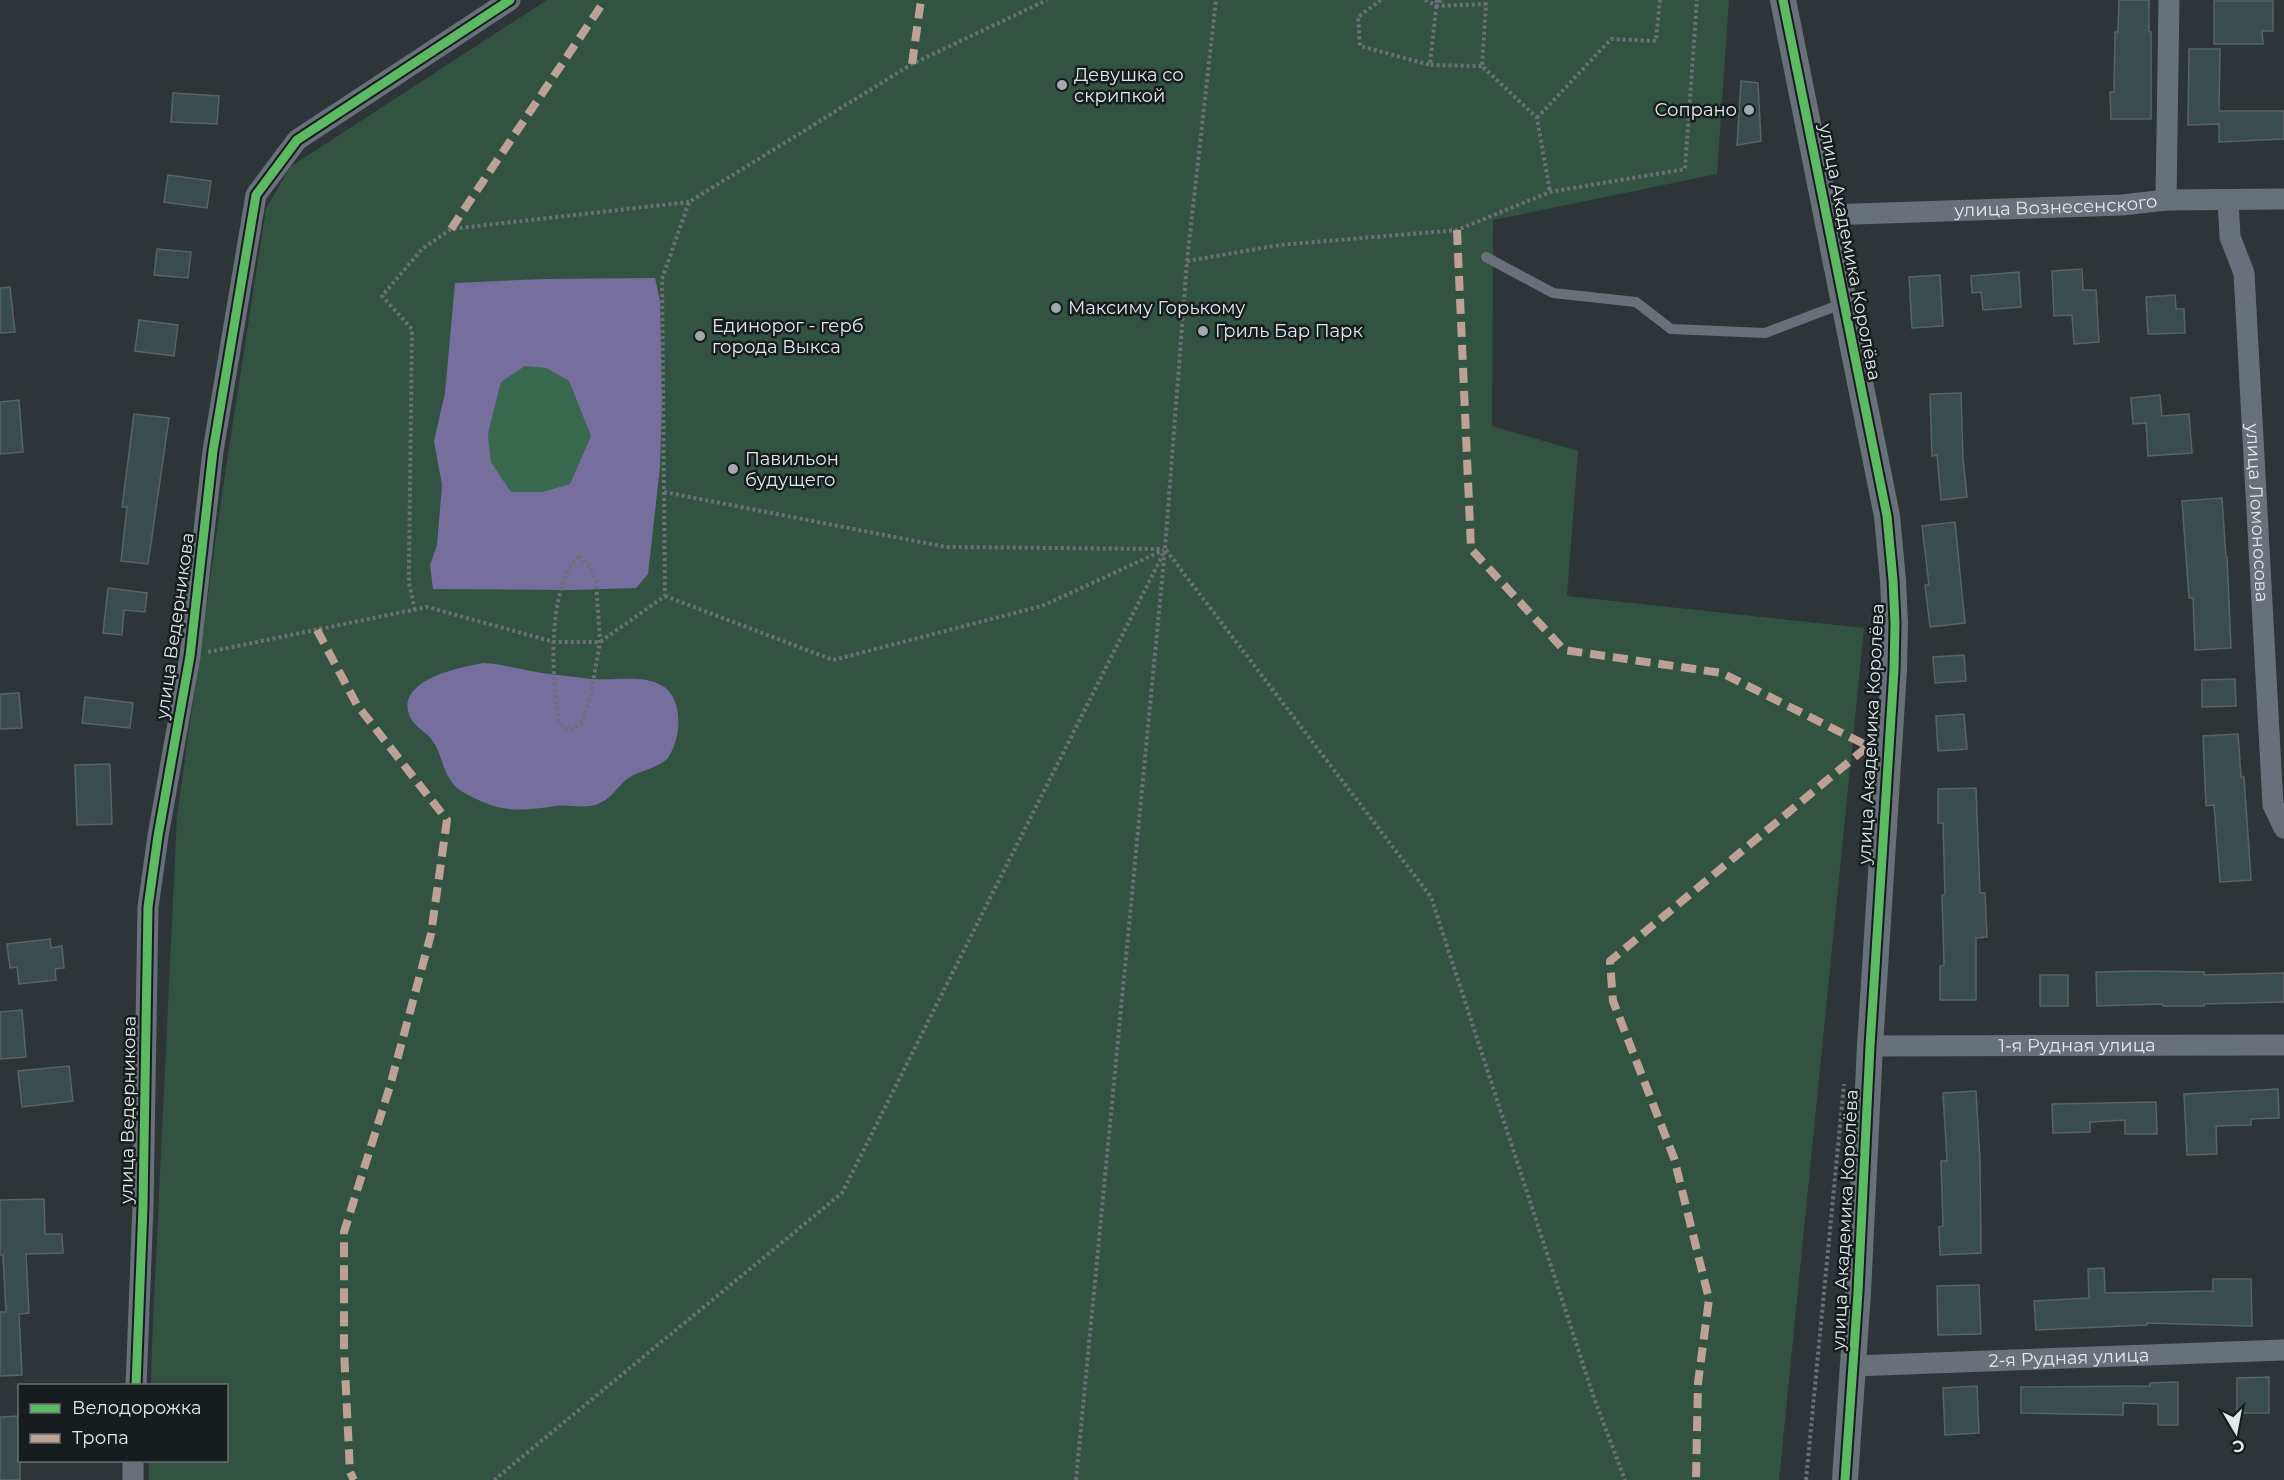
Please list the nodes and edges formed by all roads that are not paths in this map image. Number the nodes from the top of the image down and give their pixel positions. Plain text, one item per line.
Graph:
1 (510, 0) edge
2 (1783, 0) edge
3 (2169, 0) edge
4 (2284, 199) edge
5 (2166, 200) junction
6 (2228, 200) junction
7 (1826, 215) junction
8 (1486, 257) dead end
9 (1844, 303) junction
10 (2284, 828) edge
11 (2284, 1045) edge
12 (1870, 1046) junction
13 (2284, 1350) edge
14 (1853, 1366) junction
15 (136, 1384) edge
16 (133, 1462) edge
17 (133, 1480) edge
18 (1845, 1480) edge

1 - 15 street, улица Ведерникова
2 - 7 street, улица Академика Королёва
3 - 5 street
4 - 6 street, улица Вознесенского
5 - 6 street, улица Вознесенского
5 - 7 street, улица Вознесенского
6 - 10 street, улица Ломоносова
7 - 9 street, улица Академика Королёва
8 - 9 lane
9 - 12 street, улица Академика Королёва
11 - 12 street, 1-я Рудная улица
12 - 14 street, улица Академика Королёва
13 - 14 street, 2-я Рудная улица
14 - 18 street, улица Академика Королёва
16 - 17 street

